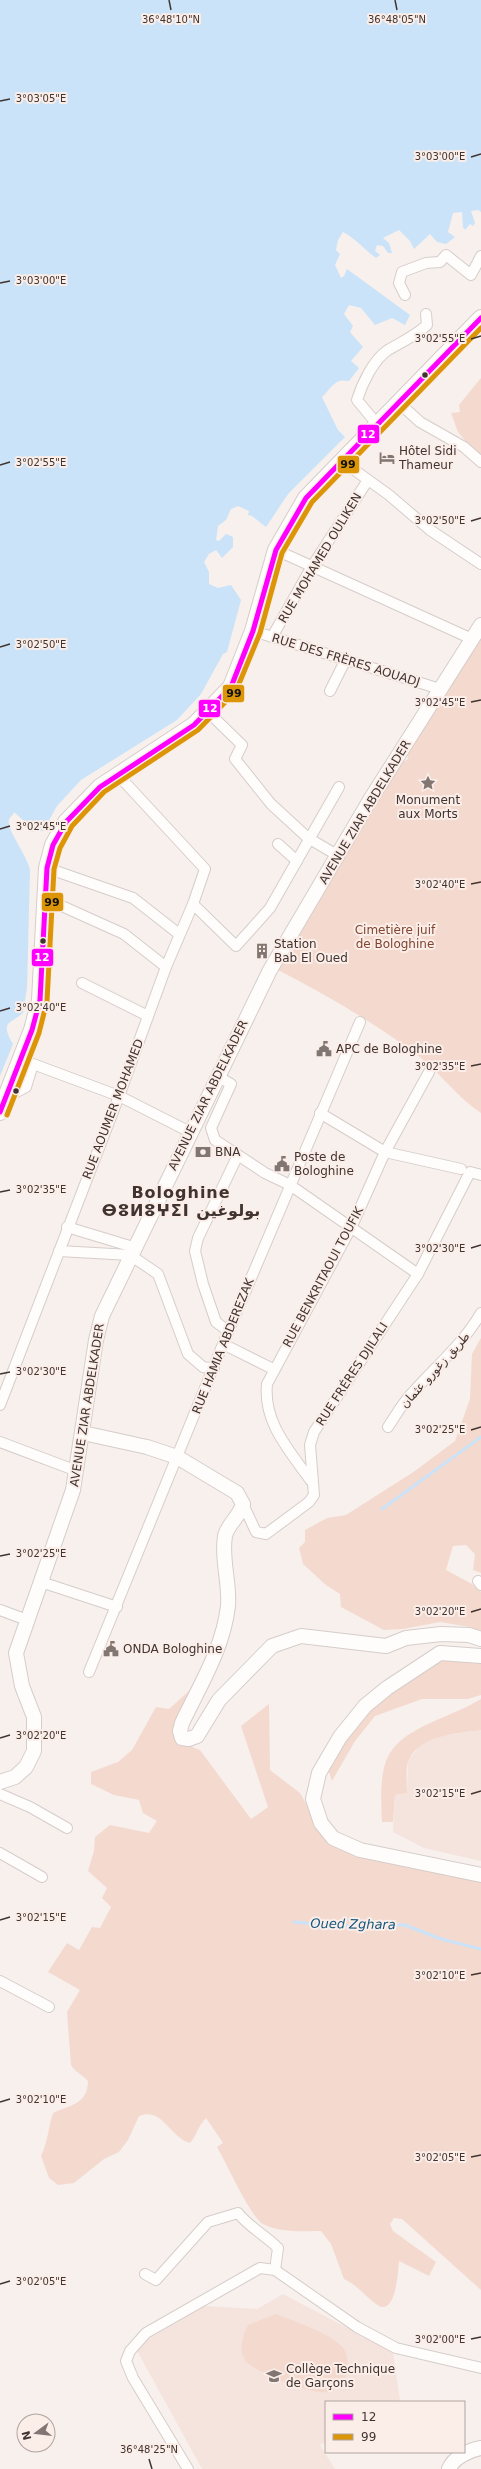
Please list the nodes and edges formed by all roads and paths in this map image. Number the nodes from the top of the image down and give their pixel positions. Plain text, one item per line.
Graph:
1 (481, 256) edge
2 (406, 295) dead end
3 (426, 314) dead end
4 (481, 318) edge
5 (398, 402) junction
6 (378, 424) junction
7 (342, 461) junction
8 (481, 462) edge
9 (368, 480) junction
10 (276, 550) junction
11 (481, 564) edge
12 (311, 568) junction
13 (481, 625) edge
14 (253, 631) junction
15 (272, 637) junction
16 (472, 639) junction
17 (345, 661) junction
18 (440, 689) junction
19 (330, 691) dead end
20 (207, 711) junction
21 (119, 776) junction
22 (339, 787) dead end
23 (308, 838) junction
24 (278, 844) dead end
25 (337, 855) junction
26 (297, 862) junction
27 (47, 868) junction
28 (44, 898) junction
29 (193, 904) junction
30 (179, 934) junction
31 (166, 967) junction
32 (82, 983) dead end
33 (148, 1016) junction
34 (360, 1022) dead end
35 (429, 1072) dead end
36 (217, 1076) junction
37 (119, 1096) junction
38 (3, 1105) edge
39 (320, 1113) junction
40 (190, 1132) junction
41 (385, 1152) junction
42 (238, 1155) junction
43 (466, 1170) junction
44 (481, 1175) edge
45 (290, 1185) junction
46 (352, 1226) junction
47 (67, 1227) junction
48 (59, 1251) junction
49 (132, 1251) junction
50 (418, 1274) junction
51 (481, 1313) edge
52 (228, 1331) junction
53 (223, 1344) junction
54 (214, 1369) junction
55 (273, 1369) junction
56 (0, 1405) edge
57 (388, 1427) dead end
58 (83, 1433) junction
59 (0, 1442) edge
60 (177, 1457) junction
61 (77, 1471) junction
62 (312, 1482) junction
63 (243, 1504) junction
64 (41, 1582) junction
65 (117, 1607) junction
66 (0, 1610) edge
67 (27, 1620) junction
68 (481, 1638) edge
69 (481, 1656) edge
70 (89, 1672) dead end
71 (0, 1782) edge
72 (0, 1794) edge
73 (66, 1828) dead end
74 (0, 1853) edge
75 (481, 1875) edge
76 (42, 1878) dead end
77 (0, 1981) edge
78 (49, 2007) dead end
79 (275, 2270) junction
80 (145, 2274) dead end
81 (481, 2368) edge
82 (481, 2448) edge
83 (188, 2469) edge
84 (449, 2469) edge

1 - 2 street
3 - 6 street
4 - 5 main road
5 - 6 main road
5 - 8 street
6 - 7 main road
7 - 9 street
7 - 10 main road
9 - 11 street
9 - 12 street, RUE MOHAMED OULIKEN
10 - 12 street
10 - 14 main road
12 - 15 street, RUE MOHAMED OULIKEN
12 - 16 street
13 - 16 main road, AVENUE ZIAR ABDELKADER
14 - 15 street, RUE DES FRÈRES AOUADJ
14 - 20 main road
15 - 17 street, RUE DES FRÈRES AOUADJ
16 - 18 main road, AVENUE ZIAR ABDELKADER
17 - 18 street, RUE DES FRÈRES AOUADJ
17 - 19 street
18 - 25 main road, AVENUE ZIAR ABDELKADER
20 - 21 main road
20 - 23 street
21 - 27 main road
21 - 29 street, RUE AOUMER MOHAMED
22 - 23 street
23 - 25 street
23 - 26 street
24 - 26 street
25 - 36 main road, AVENUE ZIAR ABDELKADER
26 - 29 street
27 - 28 main road
27 - 30 street
28 - 31 street
28 - 38 main road
29 - 30 street, RUE AOUMER MOHAMED
30 - 31 street, RUE AOUMER MOHAMED
31 - 33 street, RUE AOUMER MOHAMED
32 - 33 street
33 - 37 street, RUE AOUMER MOHAMED
34 - 39 street, RUE HAMIA ABDEREZAK
35 - 41 street, RUE BENKRITAOUI TOUFIK
36 - 40 main road, AVENUE ZIAR ABDELKADER
36 - 42 street
37 - 38 street
37 - 40 street
37 - 47 street, RUE AOUMER MOHAMED
39 - 41 street
39 - 45 street, RUE HAMIA ABDEREZAK
40 - 49 main road, AVENUE ZIAR ABDELKADER
41 - 43 street
41 - 46 street, RUE BENKRITAOUI TOUFIK
42 - 45 street
42 - 52 street
43 - 44 street
43 - 50 street, RUE FRÉRES DJILALI
45 - 46 street
45 - 52 street, RUE HAMIA ABDEREZAK
46 - 50 street
46 - 55 street, RUE BENKRITAOUI TOUFIK
47 - 48 street, RUE AOUMER MOHAMED
47 - 49 street
48 - 49 street
48 - 56 street, RUE AOUMER MOHAMED
49 - 54 street
49 - 58 main road, AVENUE ZIAR ABDELKADER
50 - 62 street, RUE FRÉRES DJILALI
51 - 57 street, طريق زغورو عثمان
52 - 53 street, RUE HAMIA ABDEREZAK
53 - 54 street, RUE HAMIA ABDEREZAK
53 - 55 street
54 - 60 street, RUE HAMIA ABDEREZAK
55 - 62 street, RUE BENKRITAOUI TOUFIK
58 - 60 main road
58 - 61 main road, AVENUE ZIAR ABDELKADER
59 - 61 street
60 - 63 main road
60 - 65 street, RUE HAMIA ABDEREZAK
61 - 64 main road, AVENUE ZIAR ABDELKADER
62 - 63 street, RUE FRÉRES DJILALI
63 - 68 main road
64 - 65 street
64 - 67 main road, AVENUE ZIAR ABDELKADER
65 - 70 street, RUE HAMIA ABDEREZAK
66 - 67 street
67 - 71 main road, AVENUE ZIAR ABDELKADER
69 - 75 main road
72 - 73 street
74 - 76 street
77 - 78 street
79 - 80 street
79 - 81 street
79 - 83 street
82 - 84 main road

